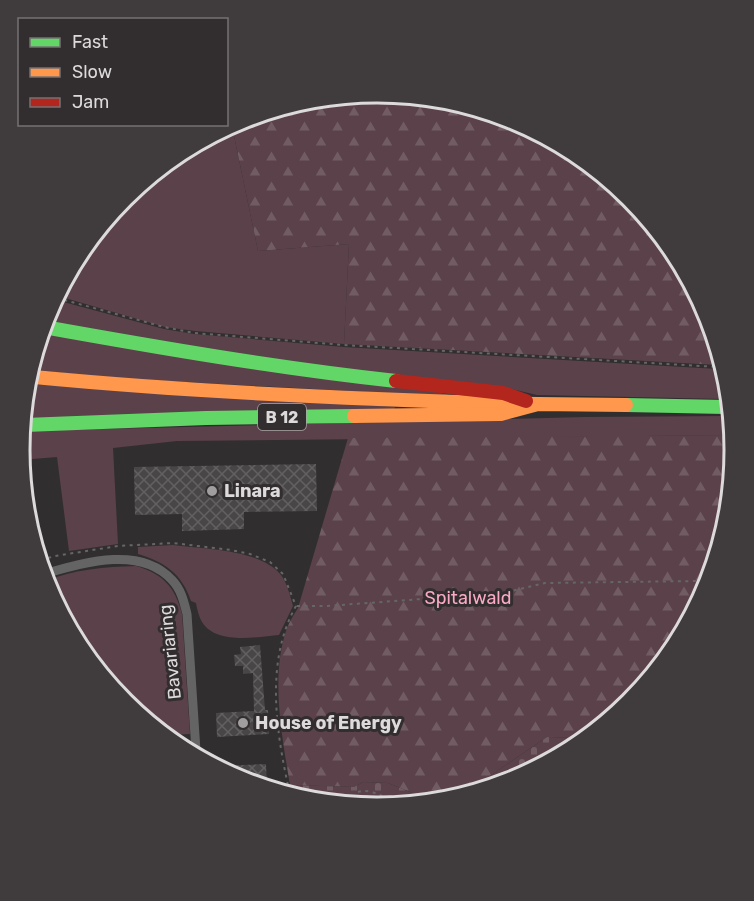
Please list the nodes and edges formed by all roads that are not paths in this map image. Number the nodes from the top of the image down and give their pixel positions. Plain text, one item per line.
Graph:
1 (52, 328) edge
2 (38, 376) edge
3 (538, 405) junction
4 (721, 407) edge
5 (31, 425) edge
6 (52, 571) edge
7 (196, 746) edge

1 - 3 main road
2 - 3 main road, B 12
3 - 4 main road, B 12
3 - 5 main road, B 12
6 - 7 street, Bavariaring

